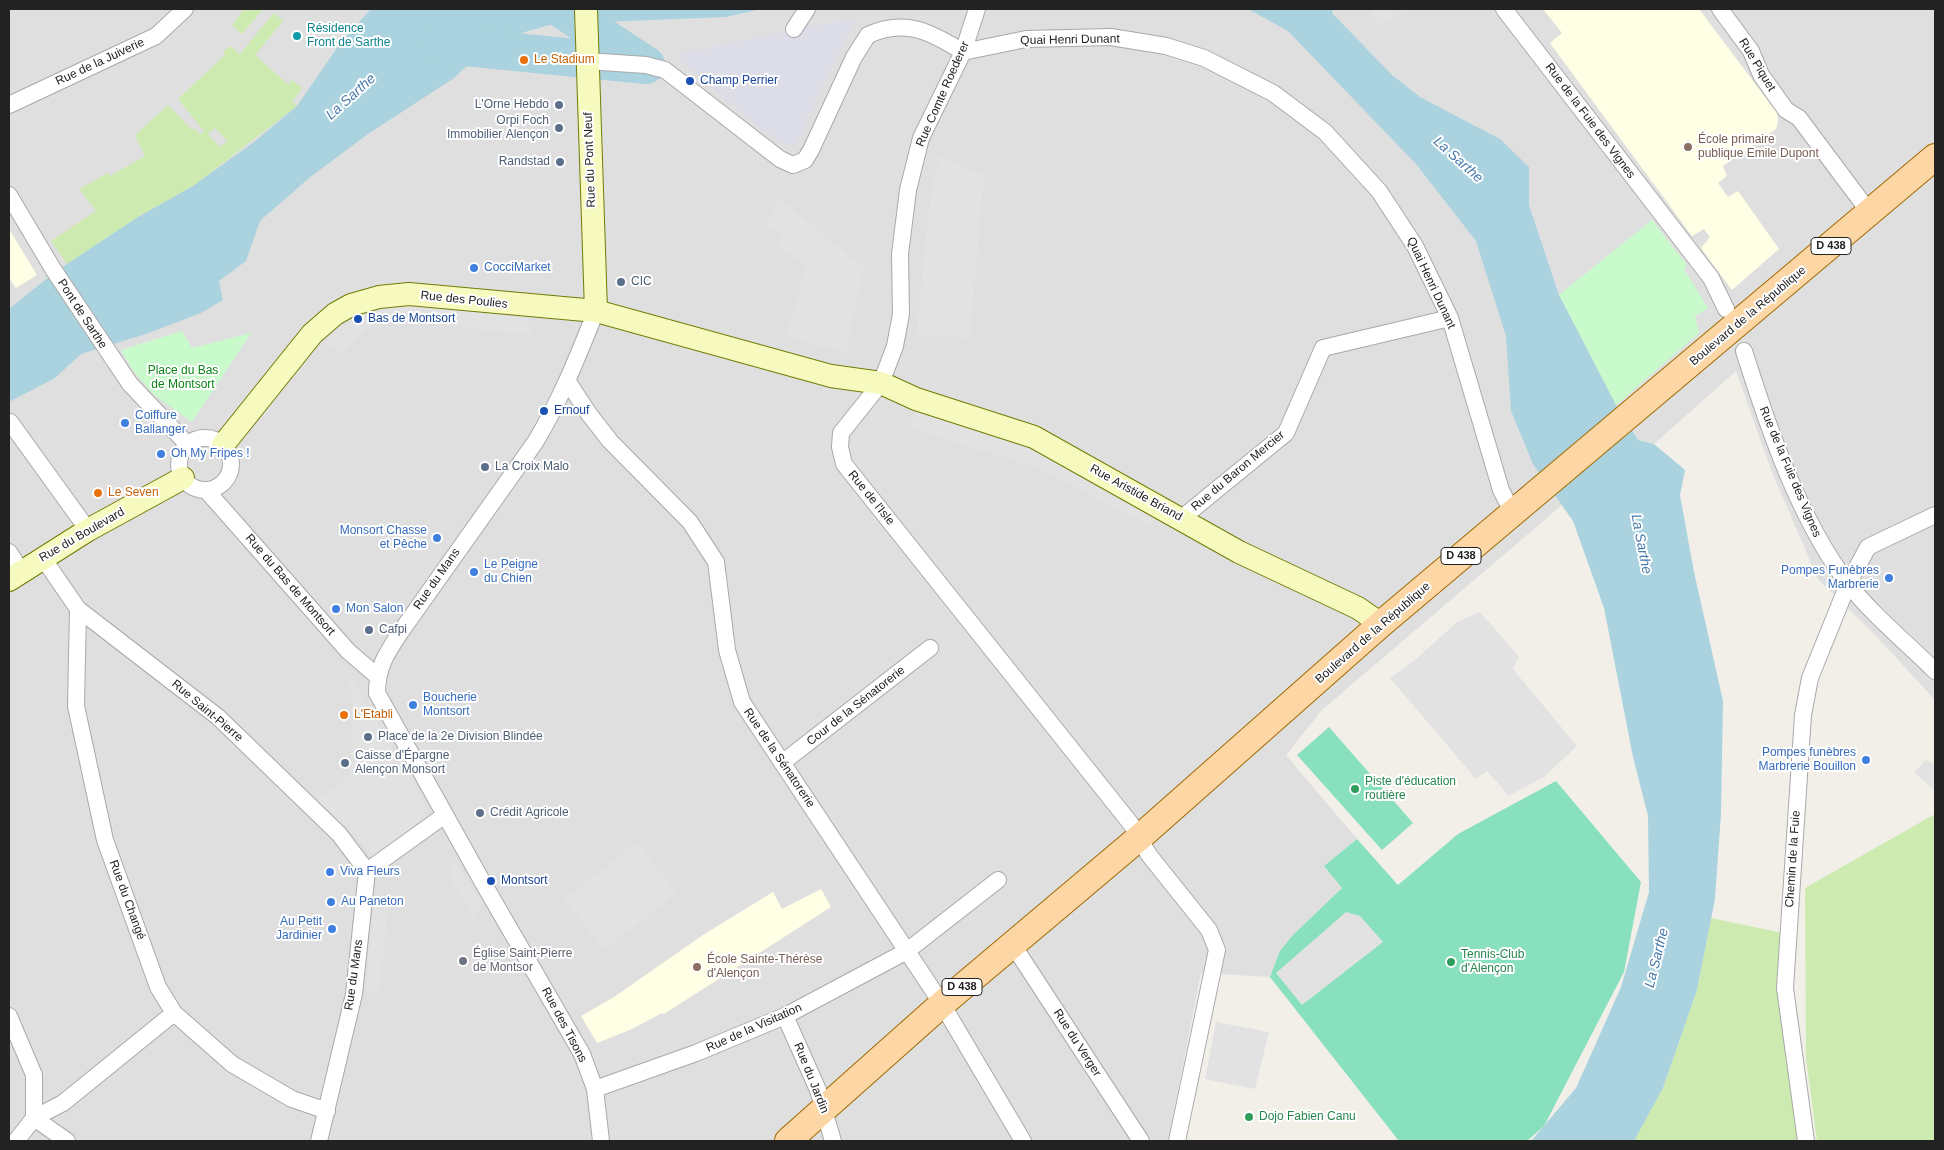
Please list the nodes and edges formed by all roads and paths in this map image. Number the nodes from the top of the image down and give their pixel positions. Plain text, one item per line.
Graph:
1 (185, 9) edge
2 (586, 9) edge
3 (806, 9) edge
4 (1504, 9) edge
5 (1720, 9) edge
6 (976, 11) edge
7 (794, 29) dead end
8 (963, 52) junction
9 (587, 61) junction
10 (9, 105) edge
11 (1935, 158) edge
12 (9, 195) edge
13 (1870, 213) junction
14 (1726, 309) dead end
15 (596, 312) junction
16 (1450, 318) junction
17 (1744, 351) dead end
18 (568, 382) junction
19 (882, 383) junction
20 (10, 422) edge
21 (188, 445) junction
22 (223, 445) junction
23 (183, 478) junction
24 (206, 490) junction
25 (1512, 512) junction
26 (1935, 516) edge
27 (1182, 518) junction
28 (88, 530) junction
29 (9, 552) edge
30 (43, 558) junction
31 (15, 576) edge
32 (1848, 584) junction
33 (78, 609) junction
34 (1381, 624) junction
35 (930, 648) dead end
36 (1935, 671) edge
37 (377, 676) junction
38 (782, 763) junction
39 (446, 815) junction
40 (1140, 837) junction
41 (367, 871) junction
42 (998, 880) dead end
43 (1013, 944) junction
44 (907, 951) junction
45 (942, 1004) junction
46 (174, 1013) junction
47 (9, 1016) edge
48 (785, 1016) junction
49 (595, 1089) junction
50 (825, 1110) junction
51 (327, 1111) junction
52 (34, 1118) junction
53 (16, 1141) edge
54 (67, 1141) edge
55 (320, 1141) edge
56 (601, 1141) edge
57 (788, 1141) edge
58 (833, 1141) edge
59 (1023, 1141) edge
60 (1140, 1141) edge
61 (1176, 1141) edge
62 (1806, 1141) edge

1 - 10 street, Rue de la Juiverie
2 - 9 street, Rue du Pont Neuf
3 - 7 street
4 - 14 street, Rue de la Fuie des Vignes
5 - 13 street, Rue Piquet
6 - 8 street, Rue Comte Roederer
8 - 9 street
8 - 16 street, Quai Henri Dunant
8 - 19 street, Rue Comte Roederer
9 - 15 street, Rue du Pont Neuf
11 - 13 main road, Boulevard de la République / D 438
12 - 21 street, Pont de Sarthe
13 - 25 main road, Boulevard de la République / D 438
15 - 18 street, Rue du Mans
15 - 19 street
15 - 22 street, Rue des Poulies
16 - 25 street, Quai Henri Dunant
16 - 27 street, Rue du Baron Mercier
17 - 32 street, Rue de la Fuie des Vignes
18 - 37 street, Rue du Mans
18 - 38 street, Rue de la Sénatorerie
19 - 27 street, Rue Aristide Briand
19 - 40 street, Rue de l'Isle
20 - 28 street
21 - 22 street
21 - 23 street
22 - 24 street
23 - 24 street
23 - 28 street, Rue du Boulevard
24 - 37 street, Rue du Bas de Montsort
25 - 34 main road, Boulevard de la République / D 438
26 - 32 street, Chemin de la Fuie
27 - 34 street, Rue Aristide Briand
28 - 30 street, Rue du Boulevard
29 - 31 street
30 - 31 street, Rue du Boulevard
30 - 33 street, Rue Saint-Pierre
32 - 36 street, Rue de la Fuie des Vignes
32 - 62 street, Chemin de la Fuie
33 - 41 street, Rue Saint-Pierre
33 - 46 street, Rue du Changé
34 - 40 main road, Boulevard de la République / D 438
35 - 38 street, Cour de la Sénatorerie
37 - 39 street, Rue des Tisons
38 - 44 street, Rue de la Sénatorerie
39 - 41 street
39 - 49 street, Rue des Tisons
40 - 43 main road, D 438
40 - 61 street, Rue de l'Isle
41 - 51 street, Rue du Mans
42 - 44 street
43 - 45 main road, D 438
43 - 60 street, Rue du Verger
44 - 45 street, Rue de la Sénatorerie
44 - 48 street, Rue de la Visitation
45 - 50 main road, D 438
45 - 59 street, Rue de la Sénatorerie
46 - 51 street, Rue du Changé
46 - 52 street
47 - 52 street
48 - 49 street, Rue de la Visitation
48 - 50 street, Rue du Jardin
49 - 56 street, Rue des Tisons
50 - 57 main road, D 438
50 - 58 street, Rue du Jardin
51 - 55 street, Rue du Mans
52 - 53 street
52 - 54 street

